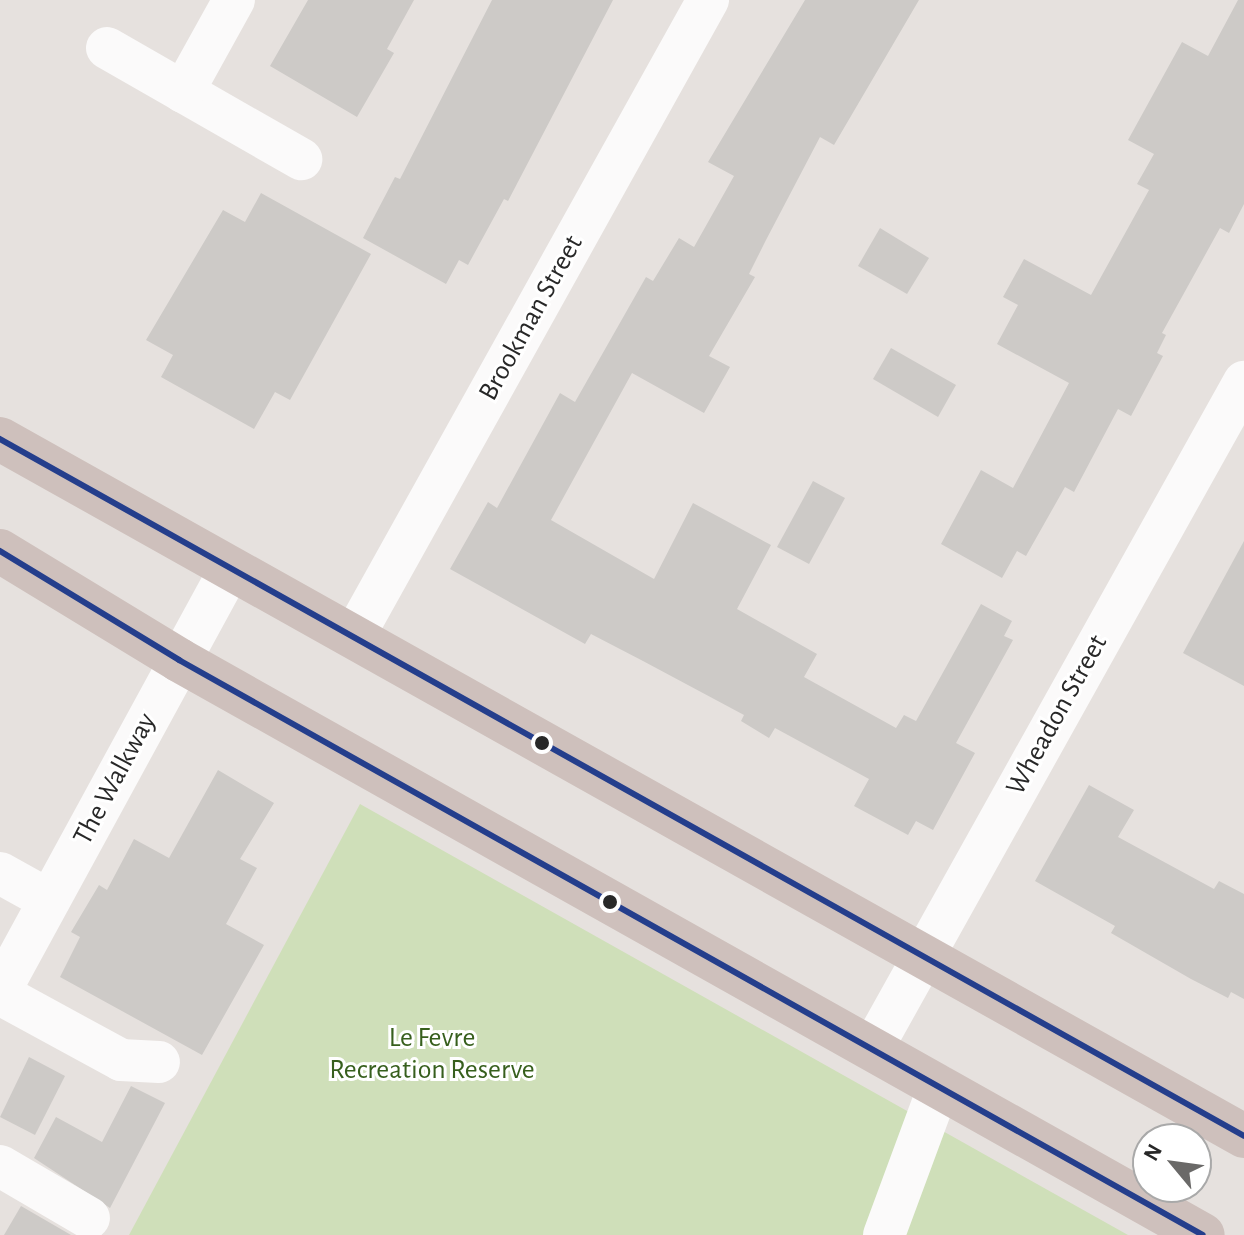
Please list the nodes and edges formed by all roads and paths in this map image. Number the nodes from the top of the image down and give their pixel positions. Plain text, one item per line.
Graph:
1 (234, 0) edge
2 (708, 0) edge
3 (107, 48) dead end
4 (183, 92) junction
5 (301, 159) dead end
6 (1244, 382) edge
7 (0, 439) edge
8 (0, 551) edge
9 (230, 569) junction
10 (354, 636) junction
11 (179, 660) junction
12 (0, 873) edge
13 (49, 900) junction
14 (922, 957) junction
15 (0, 992) edge
16 (872, 1049) junction
17 (159, 1062) dead end
18 (939, 1086) junction
19 (1244, 1136) edge
20 (0, 1166) edge
21 (89, 1218) dead end
22 (884, 1235) edge
23 (1203, 1235) edge

1 - 4 street
2 - 10 street, Brookman Street
3 - 4 street
4 - 5 street
6 - 14 street, Wheadon Street
7 - 9 highway
8 - 11 highway
9 - 10 highway
9 - 11 street, The Walkway
10 - 14 highway
11 - 13 street, The Walkway
11 - 16 highway
12 - 13 street
13 - 15 street, The Walkway
14 - 16 street, Wheadon Street
14 - 19 highway
15 - 17 street
16 - 18 highway
18 - 22 street
18 - 23 highway
20 - 21 street

